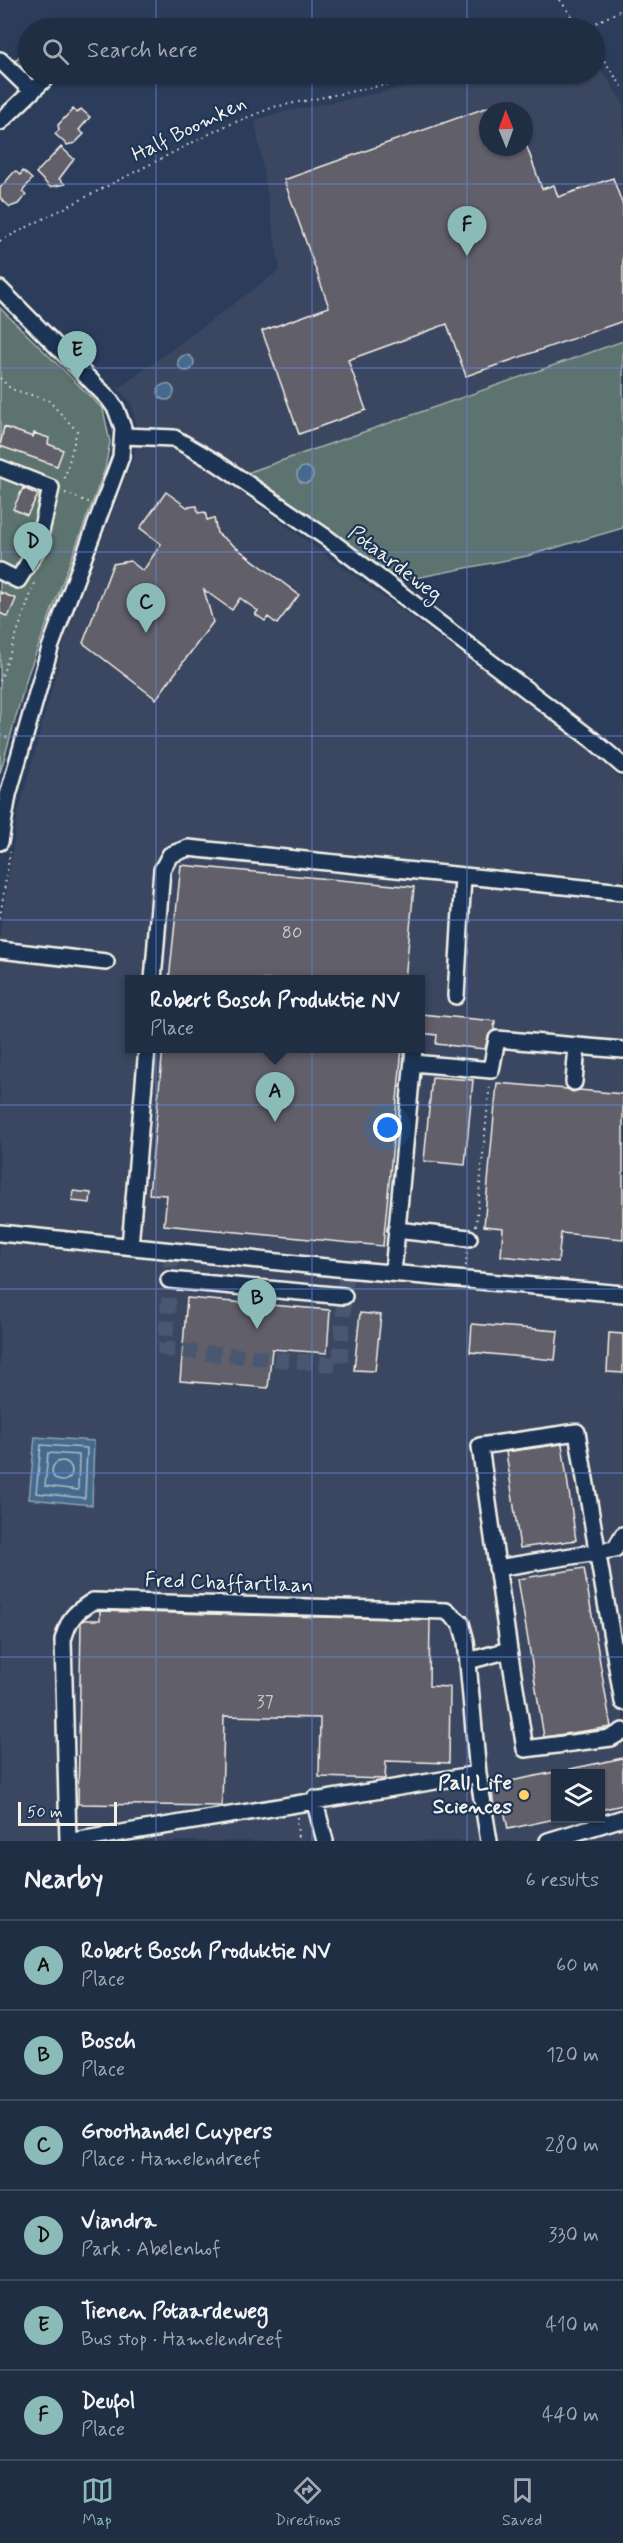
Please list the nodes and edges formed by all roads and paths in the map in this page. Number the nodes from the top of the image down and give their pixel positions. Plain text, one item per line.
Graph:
1 (560, 0) edge
2 (623, 9) edge
3 (573, 18) edge
4 (605, 18) edge
5 (0, 60) edge
6 (605, 61) edge
7 (18, 78) edge
8 (24, 84) edge
9 (40, 84) edge
10 (386, 84) edge
11 (623, 88) edge
12 (32, 92) junction
13 (0, 122) edge
14 (0, 241) edge
15 (0, 289) edge
16 (124, 436) junction
17 (0, 468) edge
18 (68, 494) dead end
19 (83, 500) dead end
20 (0, 571) edge
21 (0, 735) edge
22 (12, 739) dead end
23 (623, 766) edge
24 (0, 842) edge
25 (463, 877) junction
26 (623, 892) edge
27 (0, 950) edge
28 (106, 962) dead end
29 (153, 975) edge
30 (456, 996) dead end
31 (577, 1046) junction
32 (623, 1050) edge
33 (147, 1053) edge
34 (414, 1056) edge
35 (491, 1070) junction
36 (574, 1082) dead end
37 (396, 1230) junction
38 (0, 1233) edge
39 (469, 1238) junction
40 (130, 1246) junction
41 (393, 1272) junction
42 (169, 1280) dead end
43 (464, 1281) junction
44 (623, 1294) edge
45 (344, 1296) dead end
46 (623, 1535) edge
47 (597, 1552) junction
48 (497, 1568) junction
49 (509, 1650) junction
50 (468, 1661) junction
51 (623, 1702) edge
52 (623, 1731) edge
53 (478, 1774) junction
54 (314, 1799) junction
55 (297, 1802) junction
56 (623, 1818) edge
57 (68, 1841) edge
58 (73, 1841) edge
59 (298, 1841) edge
60 (325, 1841) edge
61 (489, 1841) edge
62 (548, 1841) edge

1 - 3 path
2 - 4 path
5 - 7 street
6 - 11 path
8 - 12 street
9 - 12 street
10 - 14 path, Half Boomken
12 - 13 street
15 - 16 street
16 - 23 street, Potaardeweg
16 - 24 street
17 - 20 street
18 - 19 path
21 - 22 path
25 - 26 street
25 - 29 street
25 - 30 street
27 - 28 street
31 - 32 street
31 - 35 street
31 - 36 street
33 - 40 street
34 - 35 street
34 - 37 street
35 - 39 path
37 - 39 street
37 - 41 street
38 - 40 street
39 - 43 path
40 - 41 street
41 - 43 street
42 - 45 street
43 - 44 street
46 - 47 street
47 - 48 street
47 - 48 street
47 - 51 street
48 - 49 street
49 - 50 street
49 - 52 street
50 - 53 street, Fred Chaffartlaan
50 - 57 street, Fred Chaffartlaan
53 - 54 street
53 - 61 street, Fred Chaffartlaan
54 - 55 street
54 - 60 street
55 - 58 street
55 - 59 path
56 - 62 street

